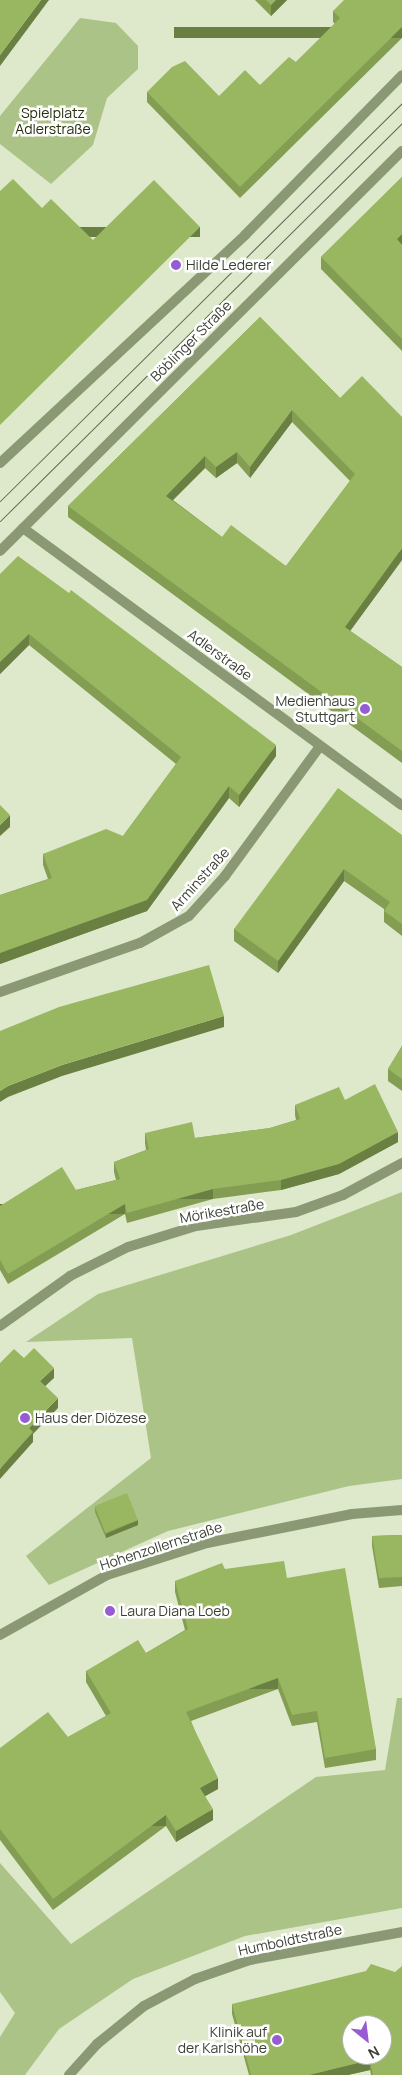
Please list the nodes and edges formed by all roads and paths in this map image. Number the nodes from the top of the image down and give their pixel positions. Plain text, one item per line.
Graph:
1 (402, 75) edge
2 (402, 151) edge
3 (0, 463) edge
4 (22, 528) junction
5 (0, 551) edge
6 (320, 746) junction
7 (402, 805) edge
8 (0, 992) edge
9 (402, 1163) edge
10 (0, 1326) edge
11 (402, 1510) edge
12 (0, 1635) edge
13 (402, 1932) edge
14 (69, 2075) edge

1 - 3 street
2 - 4 street, Böblinger Straße
4 - 5 street, Böblinger Straße
4 - 6 street, Adlerstraße
6 - 7 street, Adlerstraße
6 - 8 street, Arminstraße
9 - 10 street, Mörikestraße
11 - 12 street, Hohenzollernstraße
13 - 14 street, Humboldtstraße

